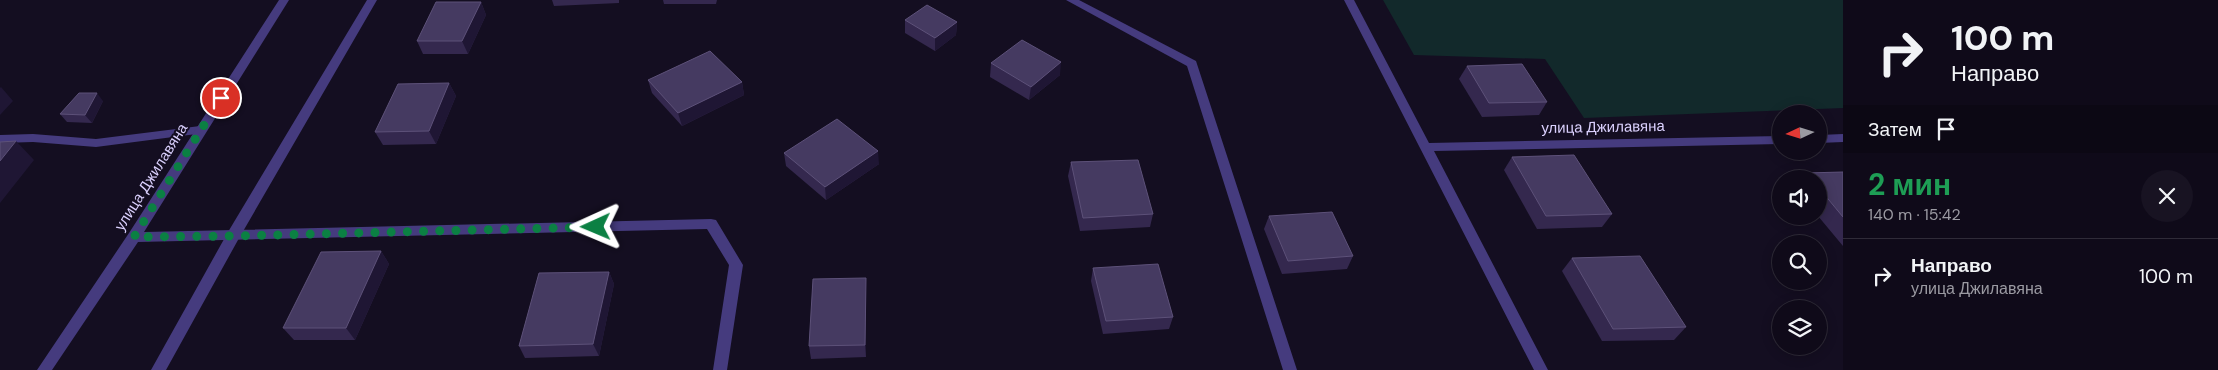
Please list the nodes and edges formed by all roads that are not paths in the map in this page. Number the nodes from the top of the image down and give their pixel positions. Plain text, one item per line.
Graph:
1 (284, 0) edge
2 (372, 0) edge
3 (1071, 0) edge
4 (1349, 0) edge
5 (200, 130) junction
6 (0, 138) edge
7 (1843, 138) edge
8 (1828, 139) edge
9 (1772, 140) edge
10 (1425, 147) junction
11 (233, 236) junction
12 (134, 237) junction
13 (44, 370) edge
14 (158, 370) edge
15 (720, 370) edge
16 (1290, 370) edge
17 (1541, 370) edge

1 - 5 street, улица Джилавяна
2 - 11 street
3 - 16 street
4 - 10 street
5 - 6 street
5 - 12 street, улица Джилавяна
7 - 8 street
9 - 10 street, улица Джилавяна
10 - 17 street
11 - 12 street
11 - 14 street
11 - 15 street
12 - 13 street, улица Джилавяна

